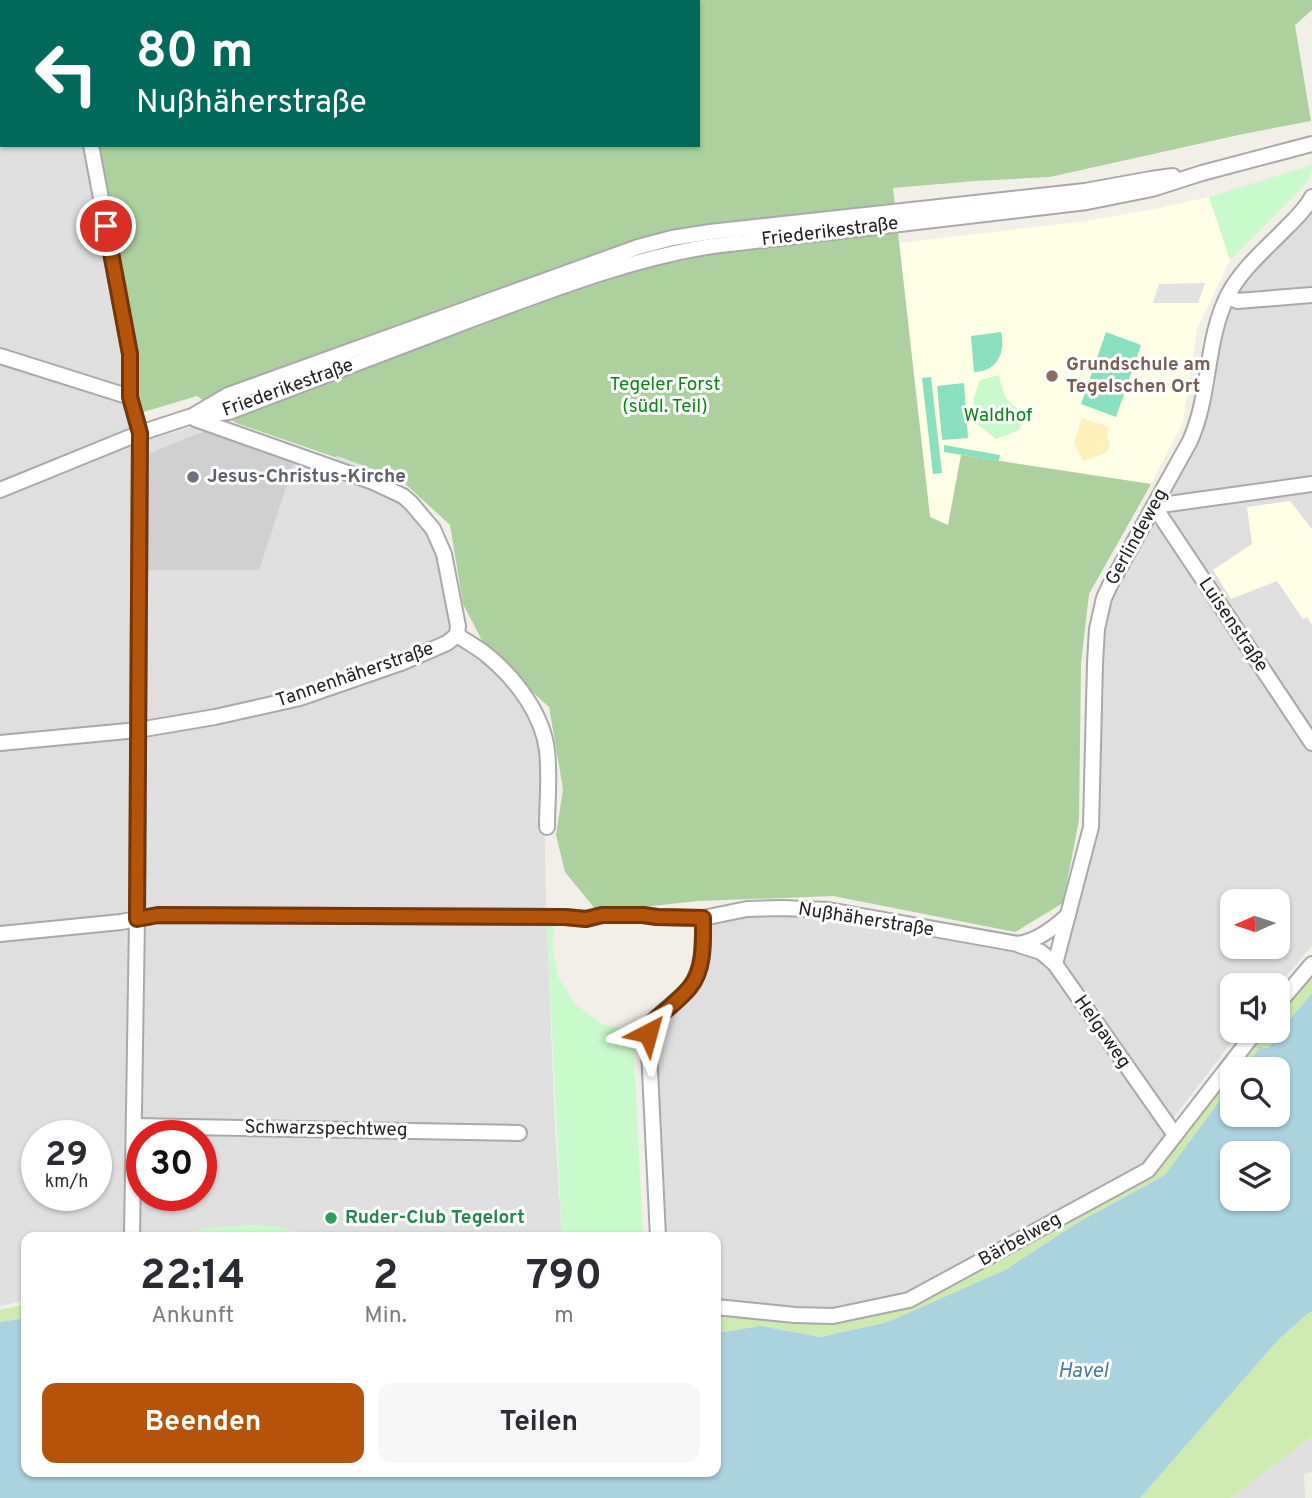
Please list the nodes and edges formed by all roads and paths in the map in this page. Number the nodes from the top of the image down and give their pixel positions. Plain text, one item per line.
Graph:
1 (1312, 144) edge
2 (91, 147) edge
3 (1312, 197) edge
4 (1312, 295) edge
5 (1228, 296) junction
6 (0, 356) edge
7 (130, 397) junction
8 (189, 417) junction
9 (140, 433) junction
10 (1312, 484) edge
11 (0, 490) edge
12 (1154, 506) junction
13 (457, 635) junction
14 (138, 730) junction
15 (0, 743) edge
16 (1312, 743) edge
17 (547, 827) dead end
18 (703, 918) junction
19 (137, 919) junction
20 (1063, 920) junction
21 (0, 934) edge
22 (1018, 944) junction
23 (1055, 964) junction
24 (1312, 964) edge
25 (1290, 990) edge
26 (1247, 1043) edge
27 (134, 1120) edge
28 (217, 1128) edge
29 (519, 1133) dead end
30 (1174, 1135) junction
31 (132, 1211) edge
32 (132, 1232) edge
33 (658, 1232) edge
34 (721, 1308) edge

1 - 8 street, Friederikestraße
2 - 7 street
3 - 5 street, Gerlindeweg
4 - 5 street
5 - 12 street, Gerlindeweg
6 - 7 street
7 - 9 street
8 - 9 street, Friederikestraße
8 - 13 street
9 - 11 street, Friederikestraße
9 - 14 street
10 - 12 street
12 - 16 street, Luisenstraße
12 - 20 street, Gerlindeweg
13 - 14 street, Tannenhäherstraße
13 - 17 street
14 - 15 street, Tannenhäherstraße
14 - 19 street
18 - 19 street, Nußhäherstraße
18 - 22 street, Nußhäherstraße
18 - 33 street
19 - 21 street, Nußhäherstraße
19 - 27 street
20 - 22 street
20 - 23 street, Gerlindeweg
22 - 23 street, Helgaweg
23 - 30 street, Helgaweg
24 - 25 street
26 - 30 street, Bärbelweg
28 - 29 street, Schwarzspechtweg
30 - 34 street, Bärbelweg
31 - 32 street

